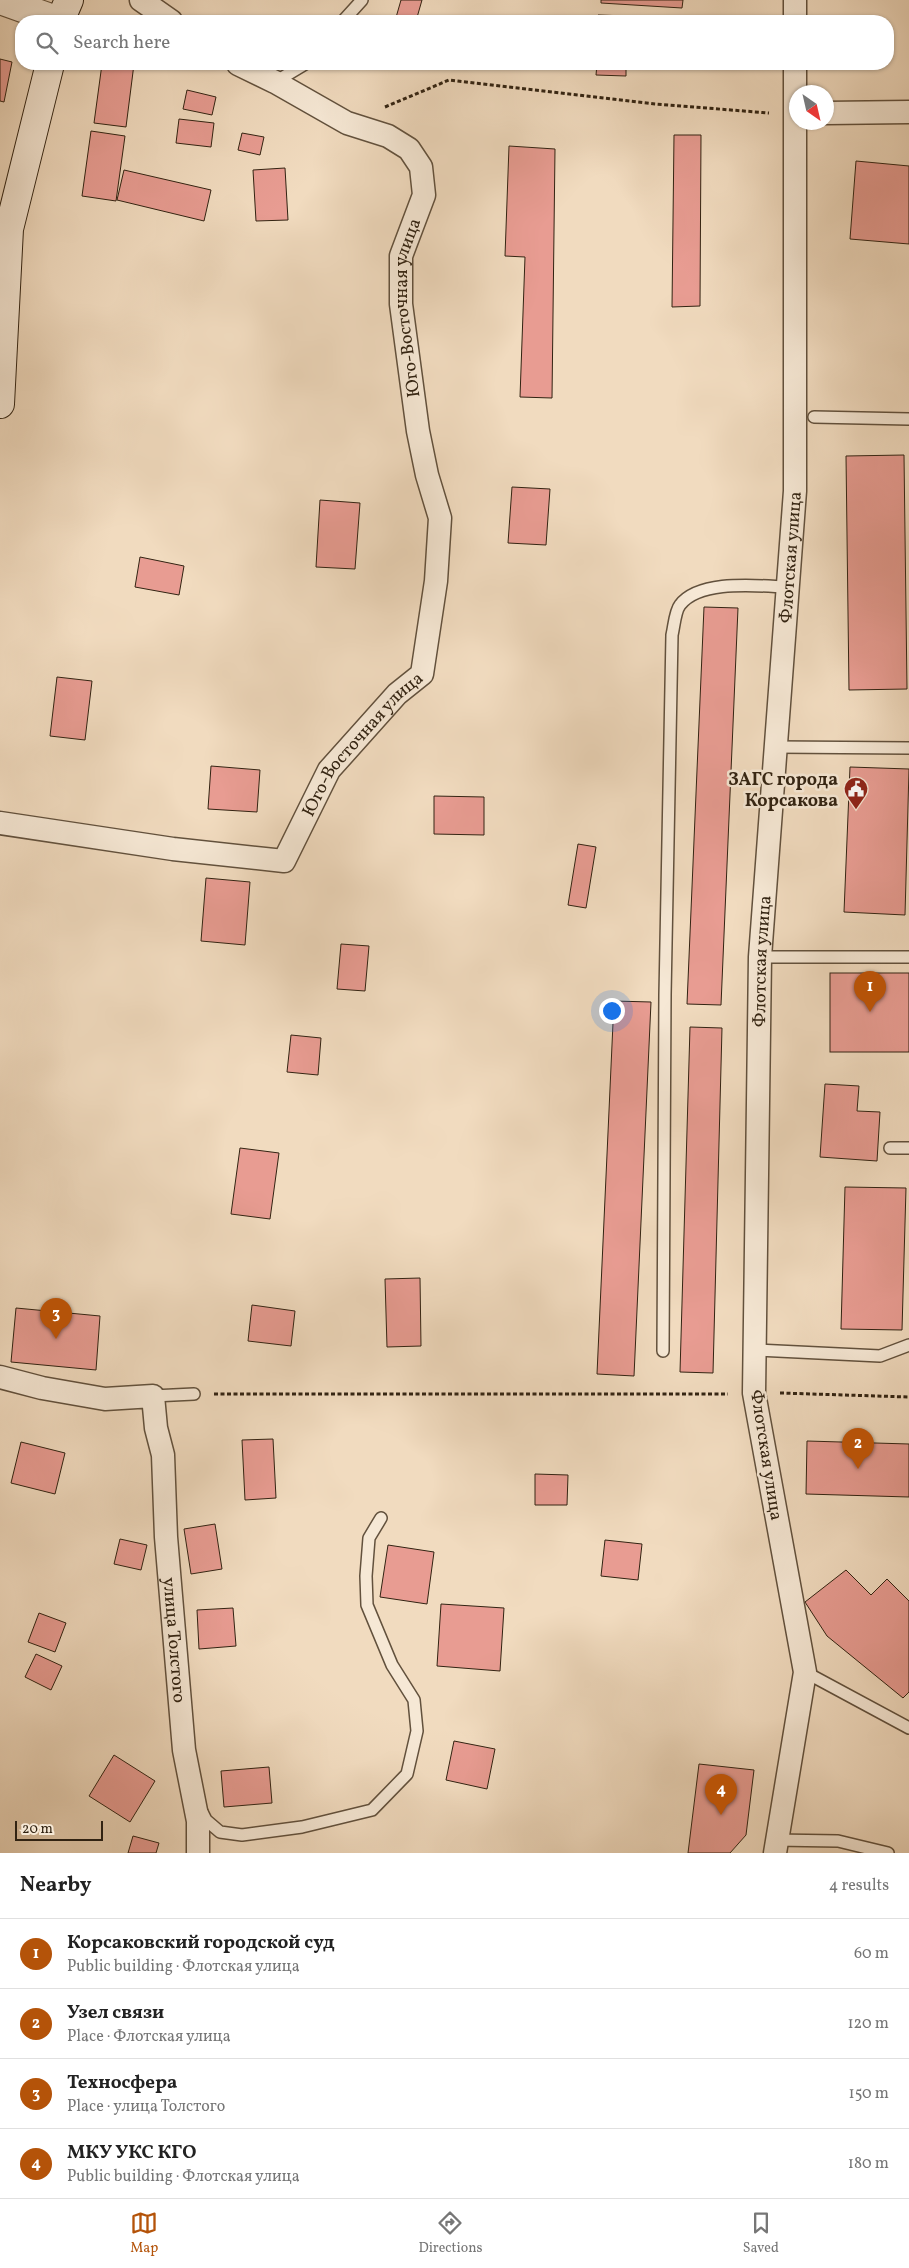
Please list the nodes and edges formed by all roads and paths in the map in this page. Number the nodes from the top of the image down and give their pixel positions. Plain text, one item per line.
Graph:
1 (0, 0) edge
2 (70, 0) edge
3 (141, 0) edge
4 (362, 0) edge
5 (795, 0) edge
6 (43, 15) edge
7 (63, 15) edge
8 (162, 15) edge
9 (348, 15) edge
10 (795, 15) edge
11 (49, 70) edge
12 (250, 70) edge
13 (295, 70) edge
14 (795, 70) edge
15 (275, 82) junction
16 (795, 85) edge
17 (909, 112) edge
18 (834, 113) edge
19 (789, 114) edge
20 (347, 123) junction
21 (794, 130) edge
22 (0, 404) edge
23 (814, 418) dead end
24 (909, 419) edge
25 (788, 587) junction
26 (776, 747) junction
27 (909, 748) edge
28 (0, 823) edge
29 (760, 957) junction
30 (909, 957) edge
31 (890, 1148) dead end
32 (909, 1148) edge
33 (909, 1345) edge
34 (755, 1350) junction
35 (663, 1351) dead end
36 (0, 1377) edge
37 (780, 1393) dead end
38 (194, 1394) joint
39 (733, 1394) dead end
40 (153, 1396) junction
41 (909, 1397) edge
42 (381, 1518) dead end
43 (805, 1672) junction
44 (909, 1728) edge
45 (192, 1789) junction
46 (775, 1846) edge
47 (198, 1853) edge
48 (888, 1853) edge

1 - 6 main road
2 - 7 main road
3 - 8 street
4 - 9 lane
5 - 10 street
11 - 22 main road
12 - 15 street
13 - 15 lane
14 - 16 street, Флотская улица
15 - 20 street
17 - 18 street
19 - 20 path
20 - 28 street, Юго-Восточная улица
21 - 25 street, Флотская улица
23 - 24 lane
25 - 26 street, Флотская улица
25 - 35 lane
26 - 27 lane
26 - 29 street, Флотская улица
29 - 30 lane
29 - 34 street, Флотская улица
31 - 32 lane
33 - 34 lane
34 - 43 street, Флотская улица
36 - 40 street
37 - 41 path
38 - 39 path
38 - 40 lane
40 - 45 street, улица Толстого
42 - 45 lane
43 - 44 lane
43 - 46 street, Флотская улица
45 - 47 street, улица Толстого
46 - 48 lane

